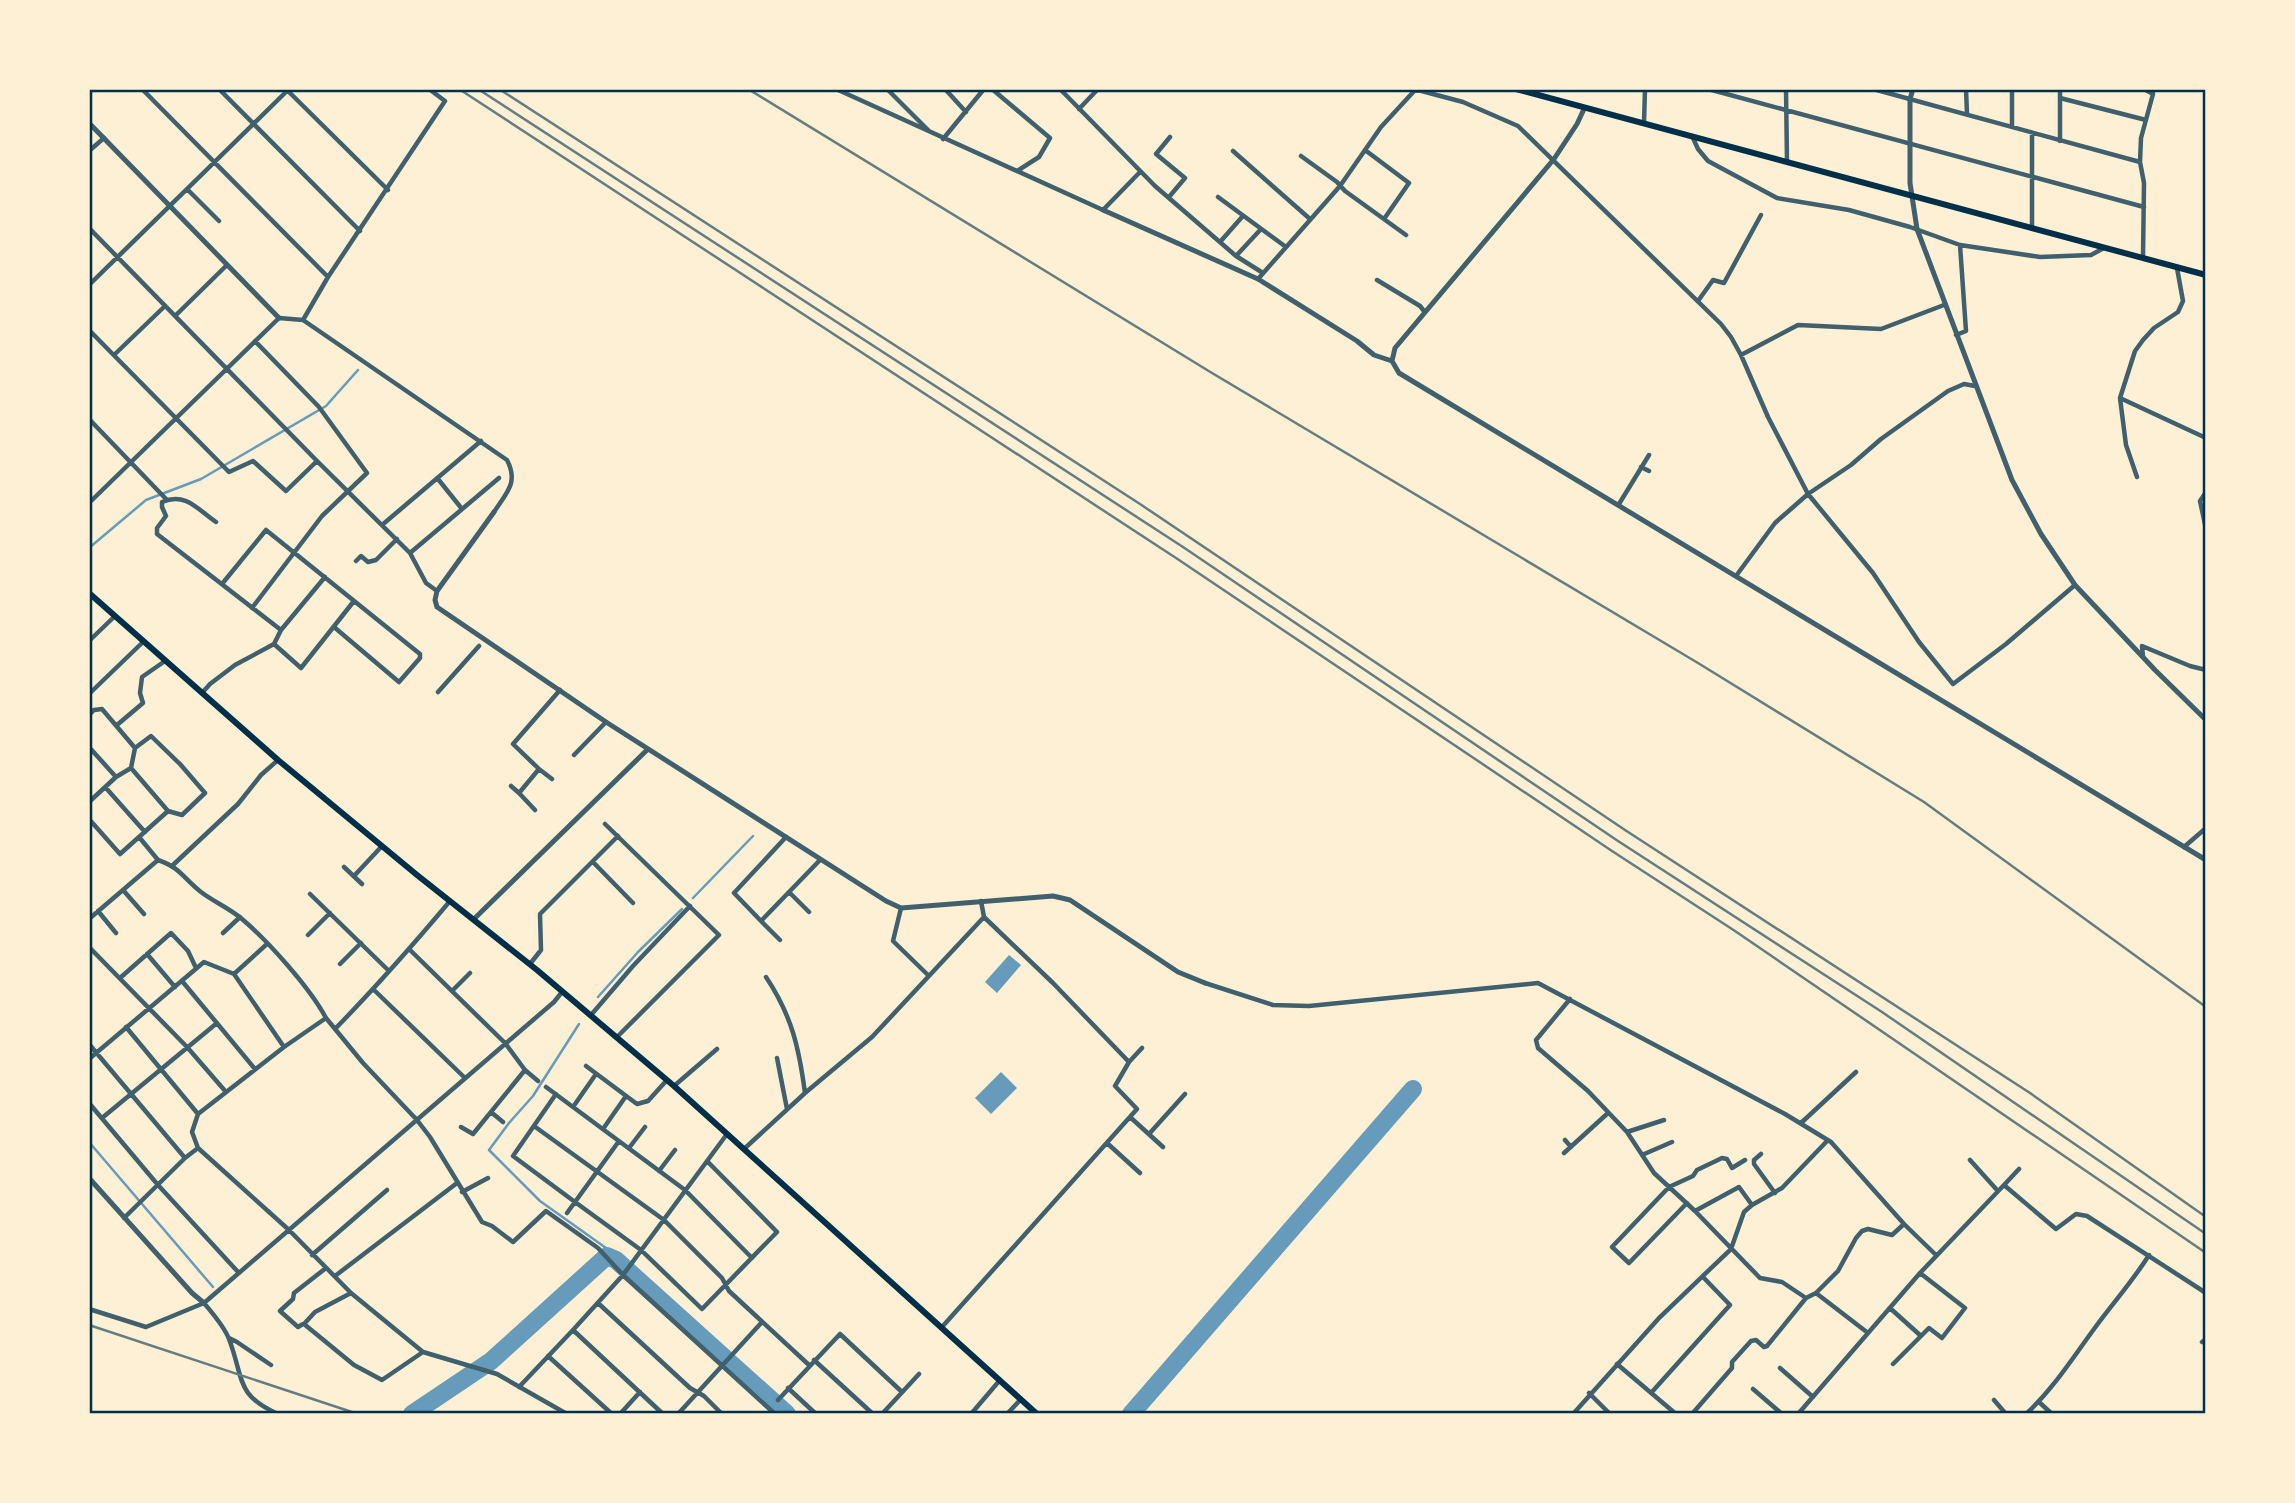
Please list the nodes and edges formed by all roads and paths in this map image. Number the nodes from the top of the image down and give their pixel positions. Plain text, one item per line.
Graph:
1 (142, 89) edge
2 (219, 89) edge
3 (429, 89) edge
4 (836, 89) edge
5 (887, 89) edge
6 (945, 89) edge
7 (984, 89) edge
8 (992, 89) edge
9 (1060, 89) edge
10 (1098, 89) edge
11 (1415, 89) edge
12 (1516, 89) edge
13 (1546, 89) edge
14 (1645, 89) edge
15 (1708, 89) edge
16 (1786, 89) edge
17 (1873, 89) edge
18 (1913, 89) edge
19 (1966, 89) edge
20 (2012, 89) edge
21 (2060, 89) edge
22 (2144, 89) edge
23 (288, 90) edge
24 (1880, 90) edge
25 (2153, 92) edge
26 (1540, 96) junction
27 (2060, 98) junction
28 (1910, 99) junction
29 (1079, 109) junction
30 (1584, 109) junction
31 (1786, 110) junction
32 (966, 111) junction
33 (1967, 114) junction
34 (2146, 120) junction
35 (89, 123) edge
36 (253, 124) junction
37 (1644, 124) junction
38 (2012, 127) junction
39 (2032, 133) junction
40 (932, 134) junction
41 (1170, 137) dead end
42 (104, 138) junction
43 (1693, 138) junction
44 (943, 139) junction
45 (2060, 141) junction
46 (1911, 144) junction
47 (1365, 150) junction
48 (89, 151) edge
49 (1233, 151) dead end
50 (1301, 156) dead end
51 (1554, 159) junction
52 (215, 162) junction
53 (1787, 162) junction
54 (2140, 162) junction
55 (1017, 171) junction
56 (1140, 172) junction
57 (2033, 177) junction
58 (1340, 186) junction
59 (187, 189) junction
60 (388, 190) junction
61 (1169, 197) junction
62 (1218, 197) dead end
63 (1912, 197) junction
64 (170, 206) junction
65 (2144, 207) junction
66 (1103, 210) junction
67 (1761, 215) dead end
68 (1242, 217) junction
69 (1310, 219) junction
70 (1384, 219) junction
71 (219, 221) dead end
72 (89, 228) edge
73 (1261, 229) junction
74 (1917, 229) junction
75 (2032, 229) junction
76 (360, 231) junction
77 (1406, 235) dead end
78 (1220, 242) junction
79 (1960, 245) junction
80 (1286, 247) junction
81 (2104, 248) junction
82 (1236, 256) junction
83 (118, 257) junction
84 (2143, 258) junction
85 (227, 265) junction
86 (2177, 268) junction
87 (1263, 273) junction
88 (2206, 275) edge
89 (328, 277) junction
90 (1258, 279) junction
91 (1377, 280) dead end
92 (89, 285) edge
93 (1698, 301) junction
94 (1944, 305) junction
95 (166, 306) junction
96 (1424, 311) junction
97 (175, 316) junction
98 (279, 318) junction
99 (303, 320) junction
100 (89, 330) edge
101 (1956, 335) junction
102 (255, 341) junction
103 (114, 355) junction
104 (1741, 355) junction
105 (1392, 361) junction
106 (227, 369) junction
107 (1975, 386) junction
108 (2120, 398) junction
109 (176, 418) junction
110 (89, 419) edge
111 (2206, 439) edge
112 (481, 441) junction
113 (1649, 455) dead end
114 (317, 461) junction
115 (131, 463) junction
116 (1642, 467) junction
117 (1649, 471) dead end
118 (2137, 477) dead end
119 (499, 478) dead end
120 (438, 479) junction
121 (348, 491) junction
122 (2206, 492) edge
123 (1808, 494) junction
124 (166, 499) junction
125 (89, 503) edge
126 (1619, 504) junction
127 (462, 509) junction
128 (494, 512) joint
129 (2204, 515) edge
130 (216, 522) dead end
131 (382, 525) junction
132 (2206, 529) edge
133 (397, 539) junction
134 (296, 553) junction
135 (410, 553) junction
136 (356, 561) dead end
137 (1736, 576) junction
138 (325, 577) junction
139 (222, 584) junction
140 (2075, 585) junction
141 (437, 591) junction
142 (89, 593) edge
143 (354, 601) junction
144 (253, 608) junction
145 (115, 615) junction
146 (334, 627) junction
147 (281, 630) junction
148 (89, 641) edge
149 (143, 642) junction
150 (274, 644) junction
151 (479, 646) dead end
152 (2143, 657) junction
153 (165, 661) junction
154 (2206, 670) edge
155 (559, 690) junction
156 (438, 692) dead end
157 (202, 693) junction
158 (89, 694) edge
159 (91, 710) edge
160 (2206, 720) edge
161 (606, 722) junction
162 (117, 725) junction
163 (89, 747) edge
164 (135, 748) junction
165 (648, 749) junction
166 (574, 755) dead end
167 (278, 760) junction
168 (131, 768) junction
169 (539, 769) junction
170 (116, 777) junction
171 (552, 779) dead end
172 (511, 786) dead end
173 (106, 789) junction
174 (519, 793) junction
175 (89, 802) edge
176 (536, 810) dead end
177 (168, 811) junction
178 (89, 819) edge
179 (606, 824) dead end
180 (2206, 828) edge
181 (145, 832) junction
182 (618, 836) junction
183 (139, 837) junction
184 (786, 837) junction
185 (382, 846) junction
186 (2184, 847) junction
187 (158, 860) junction
188 (820, 860) junction
189 (2206, 860) edge
190 (593, 862) junction
191 (173, 865) junction
192 (344, 867) dead end
193 (354, 876) junction
194 (362, 884) dead end
195 (123, 890) junction
196 (789, 892) junction
197 (310, 894) dead end
198 (450, 901) junction
199 (981, 901) junction
200 (633, 903) dead end
201 (690, 906) junction
202 (901, 908) junction
203 (98, 911) junction
204 (809, 912) dead end
205 (330, 913) junction
206 (144, 914) dead end
207 (984, 916) junction
208 (240, 917) junction
209 (89, 919) edge
210 (474, 919) junction
211 (761, 921) junction
212 (116, 933) dead end
213 (223, 933) dead end
214 (308, 934) dead end
215 (780, 940) dead end
216 (360, 943) junction
217 (267, 944) junction
218 (89, 947) edge
219 (409, 949) junction
220 (147, 954) junction
221 (340, 964) dead end
222 (530, 964) junction
223 (197, 968) junction
224 (388, 970) junction
225 (470, 973) dead end
226 (234, 974) junction
227 (929, 976) junction
228 (766, 977) dead end
229 (120, 978) junction
230 (182, 981) junction
231 (1205, 983) joint
232 (175, 987) junction
233 (373, 989) junction
234 (452, 991) junction
235 (562, 992) junction
236 (1570, 999) junction
237 (149, 1008) junction
238 (591, 1015) junction
239 (326, 1018) junction
240 (217, 1023) junction
241 (126, 1027) junction
242 (335, 1029) junction
243 (617, 1037) junction
244 (505, 1043) junction
245 (89, 1044) edge
246 (187, 1047) junction
247 (284, 1047) junction
248 (1142, 1048) dead end
249 (717, 1049) dead end
250 (96, 1053) junction
251 (89, 1059) edge
252 (777, 1059) dead end
253 (1129, 1062) junction
254 (586, 1066) dead end
255 (256, 1069) junction
256 (161, 1070) junction
257 (525, 1070) junction
258 (1856, 1072) dead end
259 (596, 1073) junction
260 (465, 1078) junction
261 (667, 1080) junction
262 (538, 1081) dead end
263 (674, 1086) junction
264 (546, 1087) dead end
265 (226, 1092) junction
266 (131, 1093) junction
267 (805, 1093) junction
268 (556, 1094) junction
269 (1185, 1094) dead end
270 (626, 1096) junction
271 (89, 1103) edge
272 (573, 1107) junction
273 (787, 1109) junction
274 (491, 1112) junction
275 (1608, 1113) junction
276 (198, 1114) junction
277 (1130, 1117) junction
278 (102, 1118) junction
279 (417, 1120) junction
280 (1664, 1121) dead end
281 (503, 1122) dead end
282 (1801, 1123) junction
283 (534, 1126) junction
284 (461, 1127) dead end
285 (645, 1127) dead end
286 (603, 1129) junction
287 (1627, 1132) junction
288 (727, 1134) junction
289 (1149, 1134) junction
290 (1565, 1140) dead end
291 (1828, 1140) junction
292 (619, 1141) junction
293 (1672, 1142) dead end
294 (1107, 1143) junction
295 (1163, 1147) dead end
296 (1571, 1147) junction
297 (198, 1148) junction
298 (629, 1148) junction
299 (744, 1149) junction
300 (675, 1150) dead end
301 (1564, 1153) dead end
302 (1761, 1154) dead end
303 (1642, 1155) junction
304 (186, 1158) junction
305 (1745, 1160) dead end
306 (1970, 1160) dead end
307 (706, 1161) junction
308 (2018, 1169) dead end
309 (659, 1171) junction
310 (597, 1172) junction
311 (1140, 1173) dead end
312 (89, 1178) edge
313 (488, 1178) dead end
314 (457, 1183) junction
315 (158, 1185) junction
316 (2004, 1185) junction
317 (1669, 1187) junction
318 (387, 1190) dead end
319 (685, 1190) junction
320 (1997, 1190) junction
321 (462, 1192) junction
322 (1775, 1193) junction
323 (575, 1202) junction
324 (1687, 1203) junction
325 (1752, 1205) junction
326 (1695, 1210) junction
327 (567, 1213) dead end
328 (124, 1218) junction
329 (664, 1220) junction
330 (1904, 1224) junction
331 (289, 1230) junction
332 (1731, 1249) junction
333 (642, 1250) junction
334 (312, 1255) junction
335 (1936, 1255) junction
336 (2150, 1255) junction
337 (752, 1258) junction
338 (326, 1268) junction
339 (239, 1273) junction
340 (1920, 1273) junction
341 (623, 1275) junction
342 (335, 1276) junction
343 (1703, 1277) junction
344 (725, 1284) junction
345 (351, 1293) junction
346 (1816, 1293) junction
347 (2206, 1293) edge
348 (1806, 1298) junction
349 (204, 1303) junction
350 (598, 1303) junction
351 (89, 1309) edge
352 (1891, 1309) junction
353 (762, 1322) junction
354 (304, 1324) junction
355 (942, 1327) junction
356 (573, 1330) junction
357 (1868, 1333) junction
358 (1921, 1336) junction
359 (229, 1338) junction
360 (423, 1352) junction
361 (548, 1356) junction
362 (814, 1360) junction
363 (1617, 1363) junction
364 (1893, 1364) dead end
365 (271, 1365) dead end
366 (809, 1365) junction
367 (722, 1367) junction
368 (1780, 1368) dead end
369 (919, 1374) dead end
370 (1000, 1380) junction
371 (519, 1387) junction
372 (789, 1388) junction
373 (1753, 1389) dead end
374 (640, 1392) junction
375 (902, 1392) junction
376 (697, 1393) junction
377 (1589, 1393) junction
378 (1651, 1393) junction
379 (1813, 1397) junction
380 (1021, 1399) junction
381 (778, 1400) dead end
382 (1994, 1400) dead end
383 (2039, 1402) junction
384 (1800, 1411) edge
385 (278, 1414) edge
386 (567, 1414) edge
387 (612, 1414) edge
388 (620, 1414) edge
389 (663, 1414) edge
390 (678, 1414) edge
391 (723, 1414) edge
392 (775, 1414) edge
393 (816, 1414) edge
394 (873, 1414) edge
395 (882, 1414) edge
396 (971, 1414) edge
397 (1007, 1414) edge
398 (1037, 1414) edge
399 (1573, 1414) edge
400 (1610, 1414) edge
401 (1675, 1414) edge
402 (1692, 1414) edge
403 (1782, 1414) edge
404 (1807, 1414) edge
405 (2006, 1414) edge
406 (2026, 1414) edge
407 (2052, 1414) edge

1 - 52 street
2 - 36 street
3 - 60 street
4 - 40 street
5 - 40 street
6 - 32 street
7 - 32 street
8 - 55 street
9 - 29 street
10 - 29 street
11 - 47 street
11 - 51 street
12 - 26 main road
13 - 26 street
14 - 37 street
15 - 31 street
16 - 31 street
17 - 24 street
18 - 28 street
19 - 33 street
20 - 38 street
21 - 27 street
22 - 25 street
23 - 36 street
23 - 60 street
24 - 28 street
25 - 34 street
26 - 30 main road
27 - 34 street
27 - 45 street
28 - 33 street
28 - 46 street
29 - 56 street
30 - 37 main road
30 - 51 street
31 - 46 street
31 - 53 street
32 - 44 street
33 - 38 street
34 - 54 street
35 - 42 street
36 - 52 street
36 - 76 street
37 - 43 main road
38 - 39 street
39 - 45 street
39 - 57 street
40 - 44 street
41 - 61 street
42 - 48 street
42 - 64 street
43 - 53 main road
43 - 74 street
44 - 55 street
45 - 54 street
46 - 57 street
46 - 63 street
47 - 58 street
47 - 70 street
49 - 69 street
50 - 58 street
51 - 93 street
51 - 96 street
52 - 59 street
52 - 89 street
53 - 63 main road
54 - 65 street
55 - 66 street
56 - 61 street
56 - 66 street
57 - 65 street
57 - 75 street
58 - 69 street
58 - 70 street
59 - 64 street
59 - 71 street
60 - 76 street
61 - 78 street
62 - 68 street
63 - 74 street
63 - 75 main road
64 - 83 street
64 - 85 street
65 - 84 street
66 - 90 street
67 - 93 street
68 - 73 street
68 - 78 street
69 - 80 street
70 - 77 street
72 - 83 street
73 - 80 street
73 - 82 street
74 - 79 street
74 - 94 street
75 - 81 main road
76 - 89 street
78 - 82 street
79 - 81 street
79 - 101 street
80 - 87 street
81 - 84 main road
82 - 87 street
83 - 92 street
83 - 95 street
84 - 86 main road
85 - 97 street
85 - 98 street
86 - 88 main road
86 - 108 street
87 - 90 street
89 - 99 street
90 - 105 street
91 - 96 street
93 - 104 street
94 - 101 street
94 - 104 street
95 - 97 street
95 - 103 street
96 - 105 street
97 - 106 street
98 - 99 street
98 - 102 street
99 - 112 street
100 - 103 street
101 - 107 street
102 - 106 street
102 - 121 street
103 - 109 street
104 - 123 street
105 - 126 street
106 - 109 street
106 - 114 street
107 - 123 street
107 - 140 street
108 - 111 street
108 - 118 street
109 - 114 street
109 - 115 street
110 - 115 street
112 - 120 street
112 - 128 street
113 - 116 street
114 - 121 street
115 - 124 street
115 - 125 street
116 - 117 street
116 - 126 street
119 - 127 street
120 - 127 street
120 - 131 street
121 - 131 street
121 - 134 street
122 - 129 street
123 - 137 street
123 - 140 street
124 - 130 street
124 - 139 street
126 - 137 street
127 - 135 street
128 - 141 street
129 - 132 street
131 - 133 street
133 - 135 street
133 - 136 street
134 - 138 street
134 - 139 street
134 - 144 street
135 - 141 street
137 - 186 street
138 - 143 street
138 - 147 street
139 - 144 street
140 - 152 street
141 - 155 street
142 - 145 main road
143 - 146 street
143 - 146 street
144 - 147 street
145 - 148 street
145 - 149 main road
146 - 150 street
147 - 150 street
149 - 153 main road
149 - 158 street
150 - 157 street
151 - 156 street
152 - 154 street
152 - 160 street
153 - 157 main road
153 - 162 street
155 - 161 street
155 - 169 street
157 - 167 main road
159 - 162 street
161 - 165 street
161 - 166 street
162 - 164 street
163 - 170 street
164 - 168 street
164 - 177 street
165 - 184 street
165 - 210 street
167 - 185 main road
167 - 191 street
168 - 170 street
168 - 177 street
169 - 171 street
169 - 174 street
170 - 173 street
172 - 174 street
173 - 175 street
173 - 181 street
174 - 176 street
177 - 181 street
178 - 183 street
179 - 182 street
180 - 186 street
181 - 183 street
182 - 190 street
182 - 201 street
183 - 187 street
184 - 188 street
184 - 211 street
185 - 193 street
185 - 198 main road
186 - 189 street
187 - 191 street
187 - 195 street
188 - 196 street
188 - 202 street
190 - 200 street
190 - 222 street
191 - 208 street
192 - 193 street
193 - 194 street
195 - 203 street
195 - 206 street
196 - 204 street
196 - 211 street
197 - 205 street
198 - 210 main road
198 - 219 street
199 - 202 street
199 - 207 street
199 - 231 street
201 - 238 street
201 - 243 street
202 - 227 street
203 - 209 street
203 - 212 street
205 - 214 street
205 - 216 street
207 - 227 street
207 - 253 street
208 - 213 street
208 - 217 street
210 - 222 main road
211 - 215 street
216 - 221 street
216 - 224 street
217 - 226 street
217 - 239 street
218 - 229 street
219 - 224 street
219 - 234 street
220 - 223 street
220 - 229 street
220 - 232 street
222 - 235 main road
223 - 226 street
223 - 230 street
224 - 233 street
225 - 234 street
226 - 247 street
227 - 267 street
228 - 267 street
229 - 237 street
230 - 232 street
230 - 240 street
231 - 236 street
232 - 237 street
233 - 242 street
233 - 260 street
234 - 244 street
235 - 238 main road
235 - 244 street
236 - 275 street
236 - 282 street
237 - 241 street
237 - 246 street
238 - 243 main road
239 - 242 street
239 - 247 street
240 - 246 street
240 - 255 street
241 - 250 street
241 - 256 street
242 - 279 street
243 - 261 main road
244 - 257 street
244 - 260 street
245 - 250 street
246 - 256 street
246 - 265 street
247 - 255 street
248 - 253 street
249 - 263 street
250 - 251 street
250 - 266 street
252 - 273 street
253 - 277 street
254 - 259 street
255 - 265 street
256 - 266 street
256 - 276 street
257 - 262 street
257 - 274 street
258 - 282 street
259 - 270 street
259 - 272 street
260 - 279 street
261 - 263 main road
261 - 270 street
263 - 288 main road
264 - 268 street
265 - 276 street
266 - 278 street
266 - 304 street
267 - 273 street
268 - 272 street
268 - 283 street
269 - 289 street
270 - 286 street
271 - 278 street
272 - 286 street
273 - 299 street
274 - 281 street
274 - 284 street
275 - 287 street
275 - 296 street
276 - 297 street
277 - 289 street
277 - 294 street
278 - 315 street
279 - 314 street
279 - 331 street
280 - 287 street
282 - 291 street
283 - 310 street
283 - 323 street
285 - 298 street
286 - 292 street
287 - 303 street
288 - 299 main road
288 - 307 street
289 - 295 street
290 - 296 street
291 - 322 street
291 - 330 street
292 - 298 street
292 - 310 street
293 - 303 street
294 - 311 street
294 - 355 street
296 - 301 street
297 - 304 street
297 - 331 street
298 - 309 street
299 - 355 main road
300 - 309 street
302 - 322 street
303 - 317 street
304 - 315 street
305 - 317 street
306 - 320 street
307 - 319 street
307 - 337 street
308 - 316 street
309 - 319 street
310 - 323 street
310 - 329 street
312 - 328 street
313 - 321 street
314 - 321 street
314 - 342 street
315 - 328 street
315 - 339 street
316 - 320 street
316 - 336 street
317 - 324 street
317 - 324 street
318 - 334 street
319 - 329 street
319 - 337 street
320 - 335 street
321 - 341 street
322 - 325 street
323 - 327 street
323 - 333 street
324 - 326 street
325 - 326 street
325 - 332 street
326 - 332 street
328 - 349 street
329 - 333 street
329 - 344 street
330 - 335 street
330 - 346 street
331 - 334 street
331 - 339 street
332 - 343 street
332 - 348 street
333 - 341 street
333 - 344 street
334 - 338 street
335 - 340 street
336 - 347 street
336 - 383 street
337 - 344 street
338 - 342 street
338 - 354 street
339 - 349 street
340 - 352 street
340 - 358 street
341 - 350 street
341 - 367 street
342 - 345 street
343 - 363 street
343 - 378 street
344 - 353 street
345 - 354 street
345 - 360 street
346 - 348 street
346 - 357 street
348 - 402 street
349 - 351 street
349 - 359 street
350 - 356 street
350 - 376 street
352 - 357 street
352 - 358 street
353 - 366 street
353 - 367 street
354 - 360 street
355 - 370 main road
356 - 361 street
356 - 374 street
357 - 379 street
358 - 364 street
359 - 365 street
359 - 385 street
360 - 371 street
361 - 371 street
361 - 387 street
362 - 366 street
362 - 375 street
362 - 394 street
363 - 377 street
363 - 378 street
366 - 372 street
367 - 376 street
367 - 392 street
368 - 379 street
369 - 375 street
370 - 380 main road
370 - 396 street
371 - 386 street
372 - 381 street
372 - 393 street
373 - 403 street
374 - 388 street
374 - 389 street
375 - 395 street
376 - 390 street
376 - 391 street
377 - 399 street
377 - 400 street
378 - 401 street
379 - 384 street
380 - 397 street
380 - 398 main road
382 - 405 street
383 - 406 street
383 - 407 street
384 - 404 street

